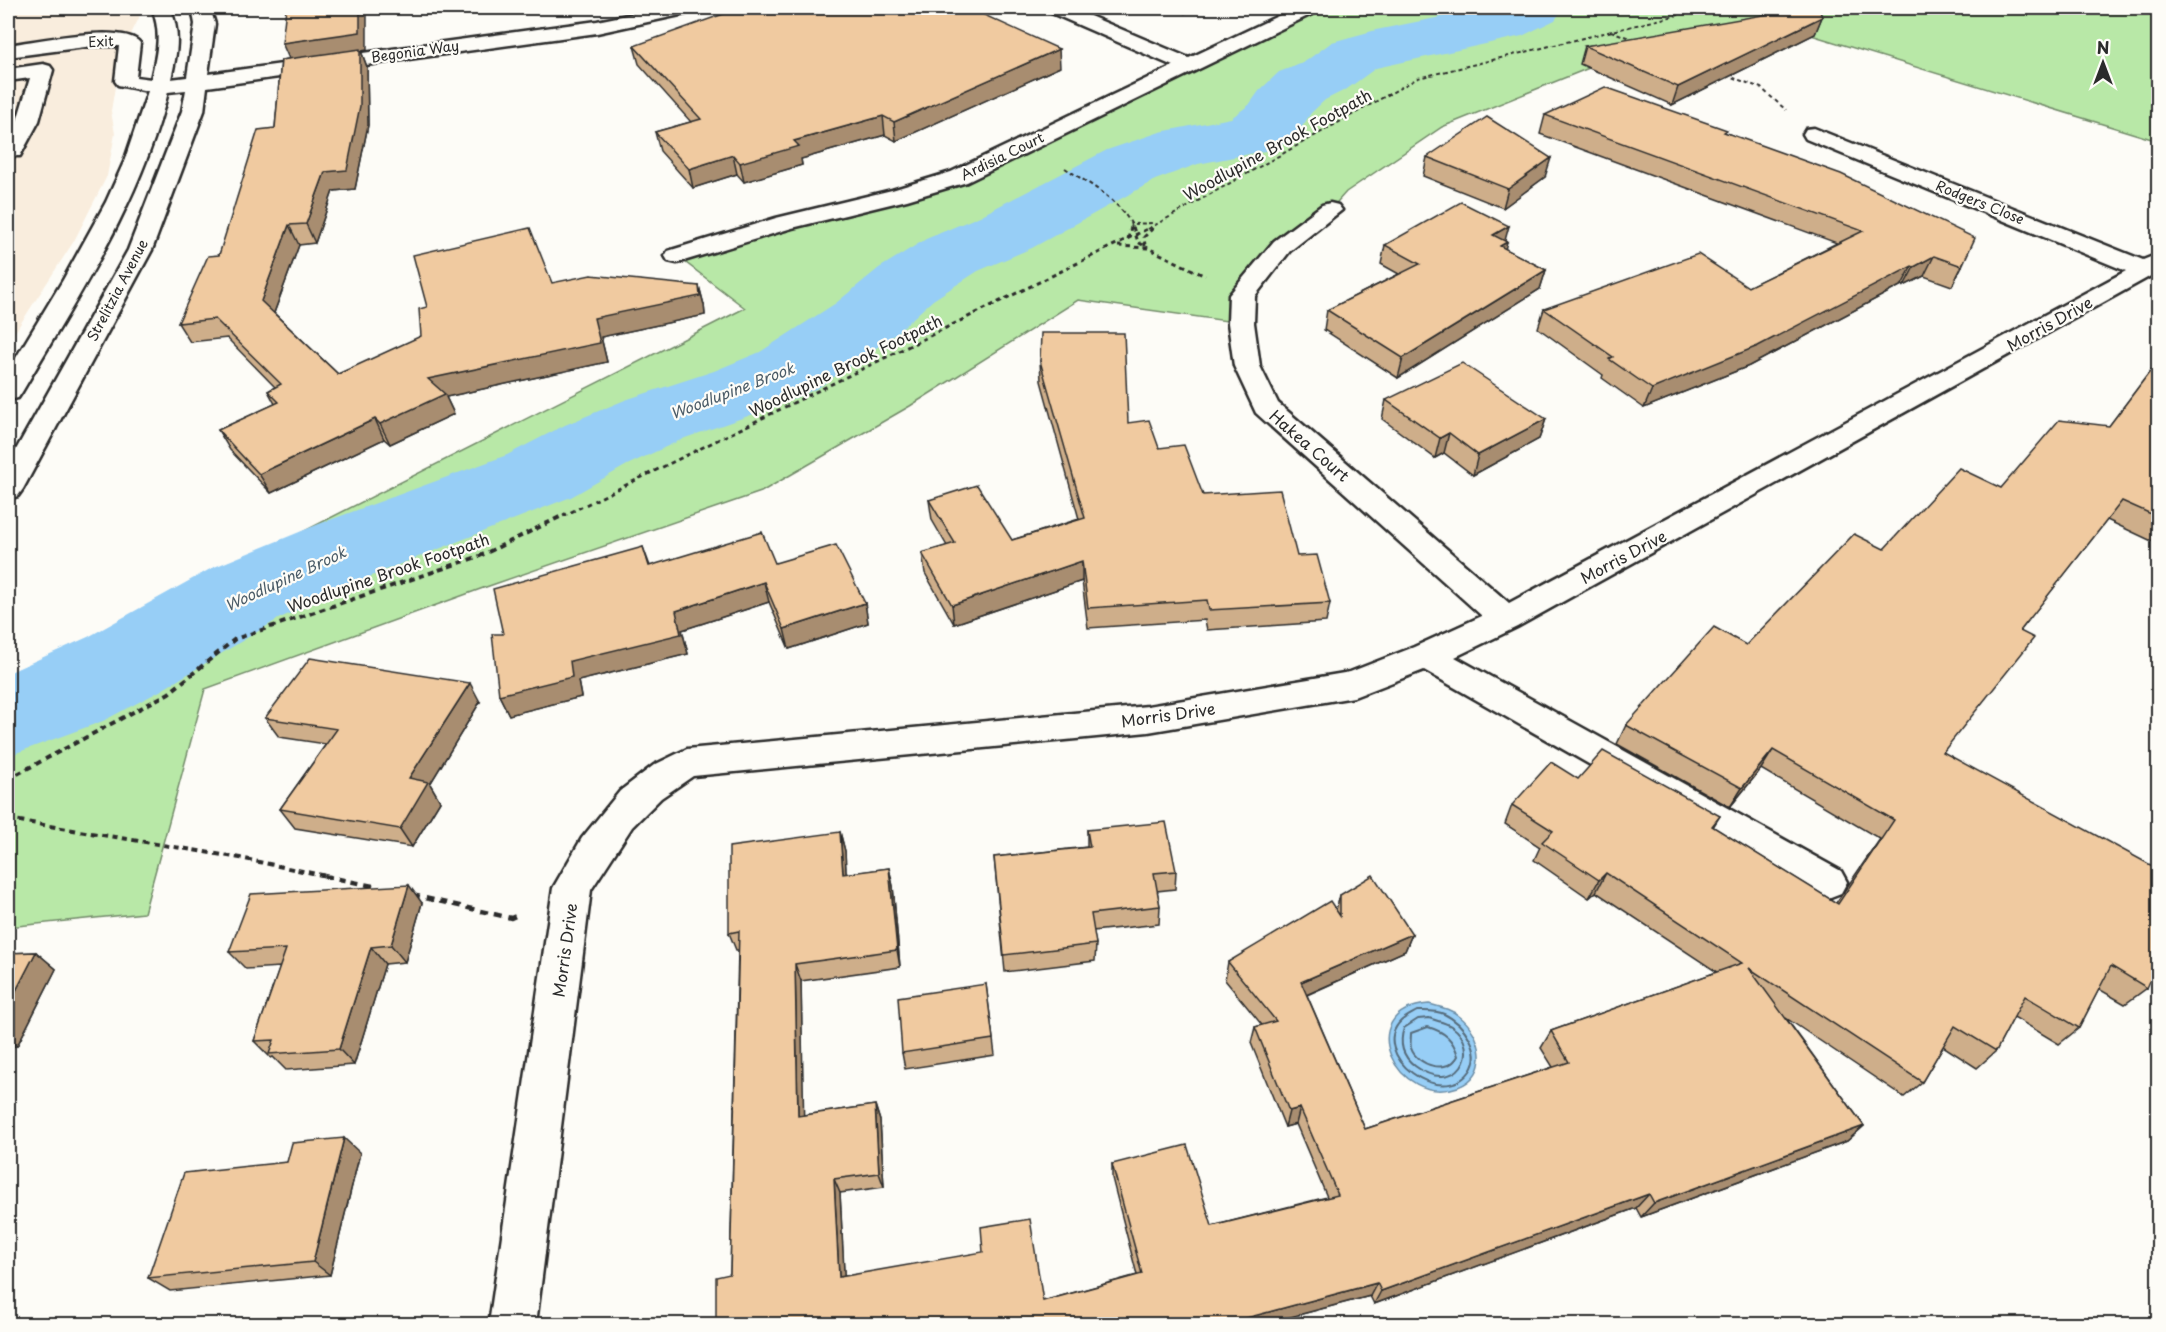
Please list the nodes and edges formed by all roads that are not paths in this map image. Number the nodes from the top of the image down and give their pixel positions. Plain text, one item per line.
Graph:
1 (1056, 8) edge
2 (1309, 8) edge
3 (674, 9) edge
4 (151, 16) edge
5 (203, 16) edge
6 (100, 39) junction
7 (70, 43) junction
8 (8, 51) edge
9 (1187, 65) junction
10 (8, 75) edge
11 (196, 82) junction
12 (159, 87) junction
13 (31, 110) junction
14 (8, 113) edge
15 (1814, 134) road end
16 (9, 154) edge
17 (1330, 210) dead end
18 (677, 256) dead end
19 (2152, 265) edge
20 (8, 392) edge
21 (12, 475) edge
22 (1506, 619) junction
23 (1426, 656) junction
24 (1828, 882) dead end
25 (512, 1324) edge

1 - 9 street
2 - 9 street, Ardisia Court
3 - 11 street, Begonia Way
4 - 5 street
4 - 6 street
4 - 6 street
4 - 12 street
5 - 11 street, Strelitzia Avenue
6 - 7 street
7 - 8 street
7 - 12 street, Exit
9 - 18 street, Ardisia Court
10 - 13 street
11 - 12 street, Begonia Way
11 - 21 street, Strelitzia Avenue
12 - 20 street
13 - 14 street
13 - 16 street
15 - 19 street, Rodgers Close
17 - 22 street, Hakea Court
19 - 22 street, Morris Drive
22 - 23 street, Morris Drive
23 - 24 street
23 - 25 street, Morris Drive

